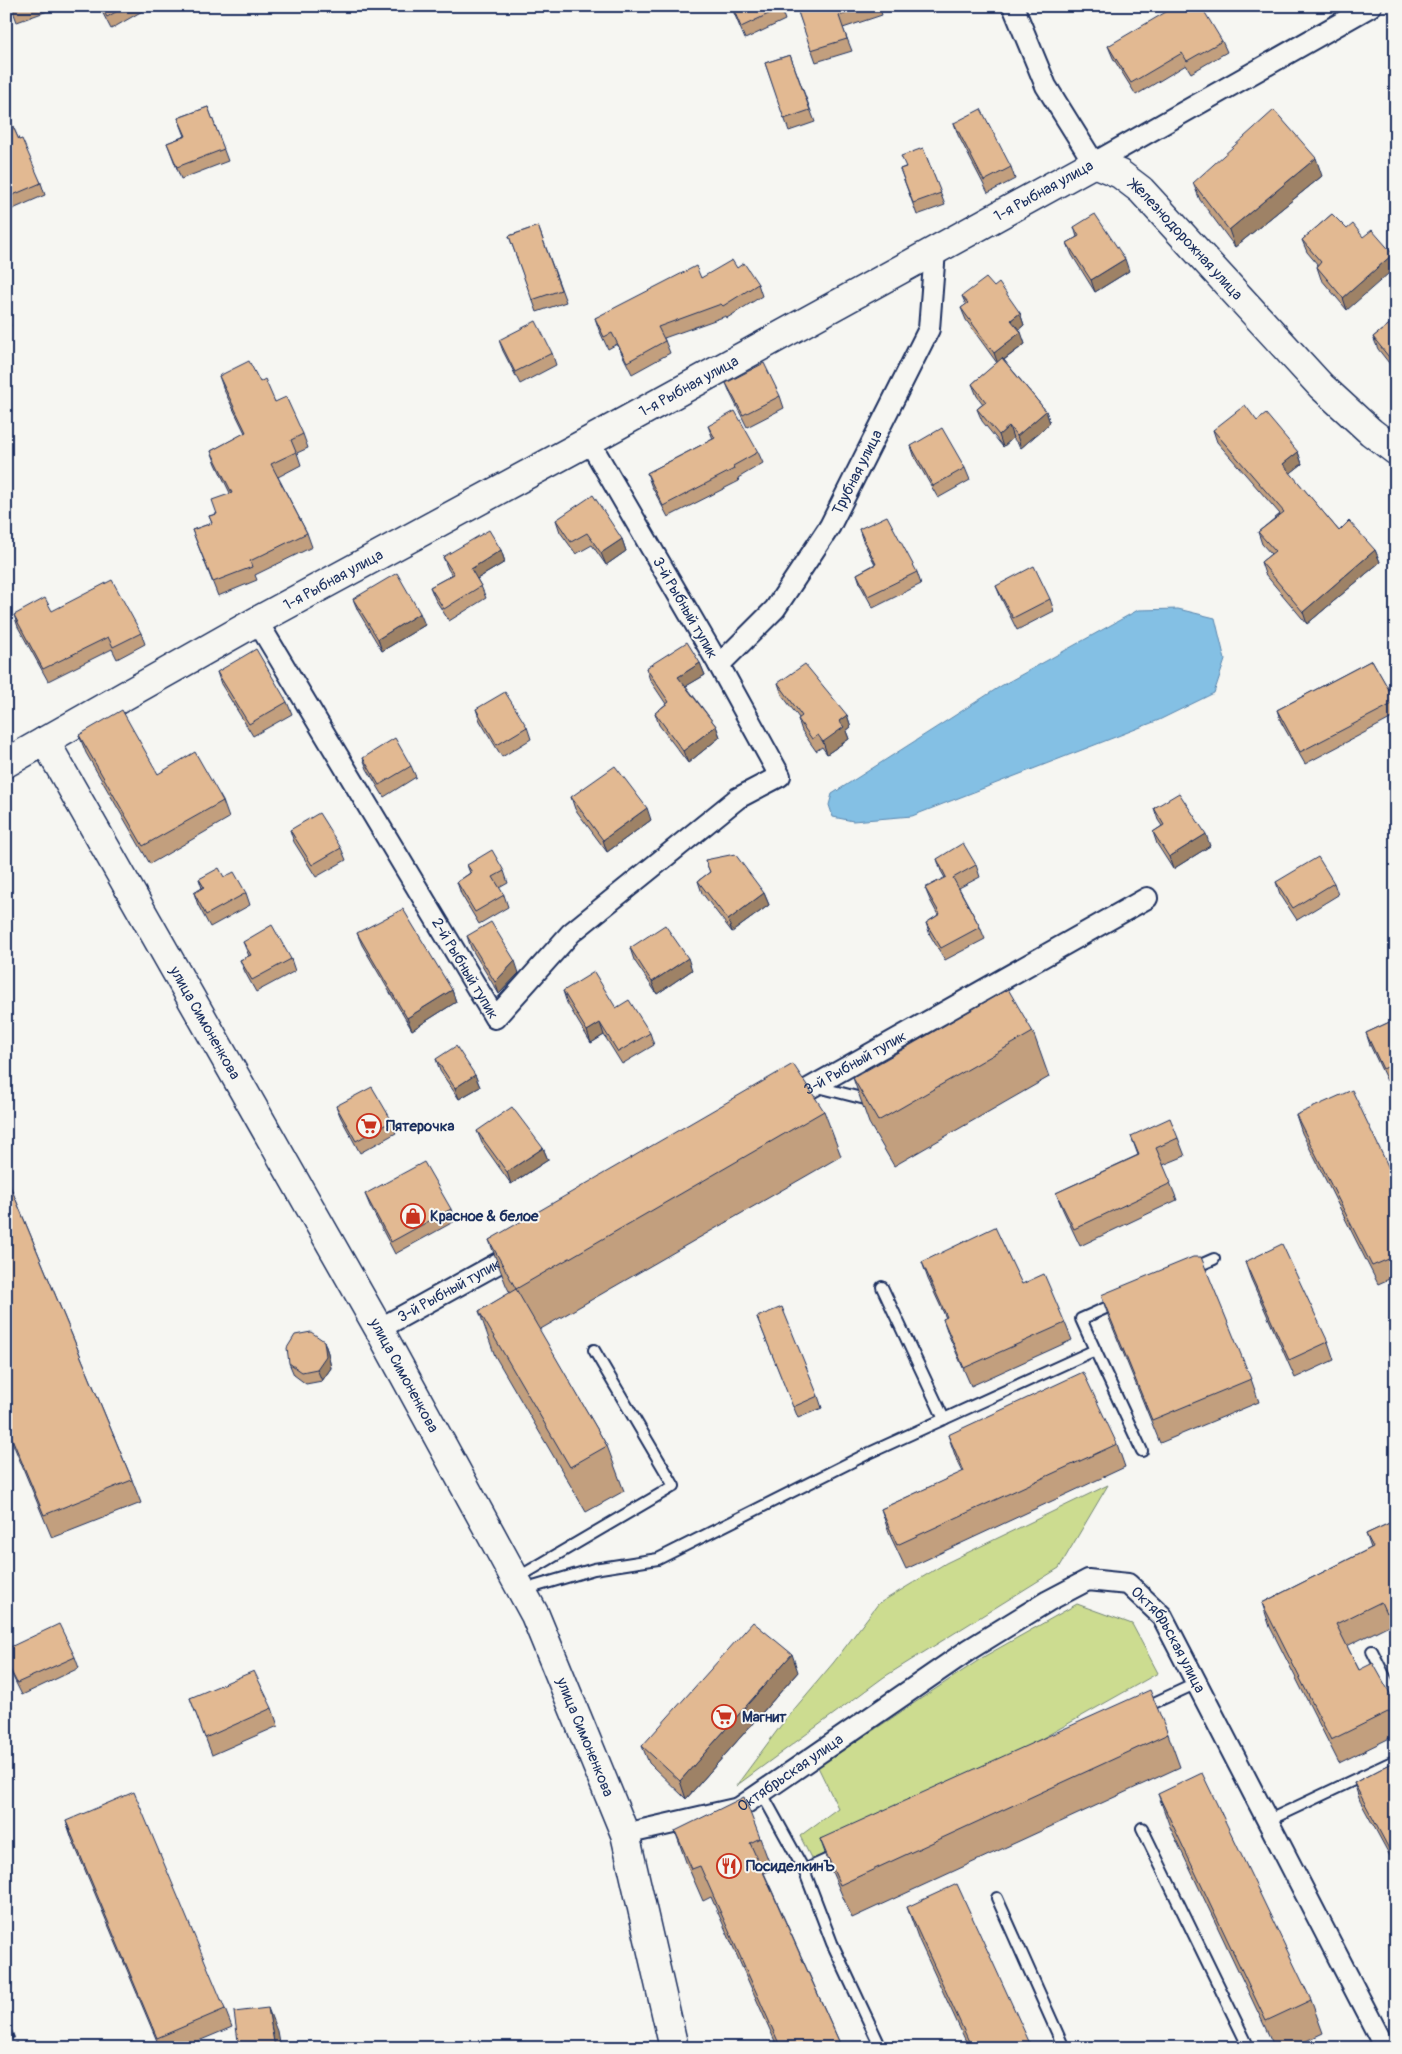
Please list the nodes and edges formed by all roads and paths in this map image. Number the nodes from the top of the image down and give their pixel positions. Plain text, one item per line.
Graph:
1 (1014, 6) edge
2 (1371, 6) edge
3 (1094, 163) junction
4 (935, 251) junction
5 (589, 441) junction
6 (1394, 447) edge
7 (258, 621) junction
8 (718, 665) junction
9 (45, 742) junction
10 (6, 763) edge
11 (780, 776) joint
12 (1147, 898) dead end
13 (814, 1086) junction
14 (883, 1097) edge
15 (770, 1110) edge
16 (536, 1242) edge
17 (1214, 1259) dead end
18 (1178, 1275) edge
19 (882, 1287) dead end
20 (1125, 1299) edge
21 (380, 1329) junction
22 (594, 1350) dead end
23 (1095, 1350) junction
24 (944, 1419) junction
25 (1142, 1451) dead end
26 (519, 1585) junction
27 (1372, 1651) dead end
28 (1197, 1683) junction
29 (1396, 1699) edge
30 (1134, 1712) edge
31 (1396, 1760) edge
32 (761, 1792) junction
33 (1267, 1821) junction
34 (1142, 1828) dead end
35 (625, 1834) junction
36 (849, 1849) edge
37 (804, 1870) junction
38 (997, 1898) dead end
39 (674, 2048) edge
40 (881, 2048) edge
41 (1064, 2048) edge
42 (1249, 2048) edge
43 (1385, 2048) edge

1 - 3 street
2 - 3 street, 1-я Рыбная улица
3 - 4 street, 1-я Рыбная улица
3 - 6 street, Железнодорожная улица
4 - 5 street, 1-я Рыбная улица
4 - 8 street, Трубная улица
5 - 7 street, 1-я Рыбная улица
5 - 8 street, 3-й Рыбный тупик
7 - 9 street, 1-я Рыбная улица
7 - 11 street, 2-й Рыбный тупик
8 - 11 street, 3-й Рыбный тупик
9 - 10 street, 1-я Рыбная улица
9 - 21 street, улица Симоненкова
12 - 13 street, 3-й Рыбный тупик
13 - 14 lane
13 - 15 street, 3-й Рыбный тупик
16 - 21 street, 3-й Рыбный тупик
17 - 18 lane
19 - 24 lane
20 - 23 lane
21 - 26 street, улица Симоненкова
22 - 26 lane
23 - 24 lane
23 - 25 lane
24 - 26 lane
26 - 35 street, улица Симоненкова
27 - 29 lane
28 - 30 lane
28 - 32 street, Октябрьская улица
28 - 33 street, Октябрьская улица
31 - 33 lane
32 - 35 street, Октябрьская улица
32 - 37 lane
33 - 43 street, Октябрьская улица
34 - 42 lane
35 - 39 street, улица Симоненкова
36 - 37 lane
37 - 40 lane
38 - 41 lane

